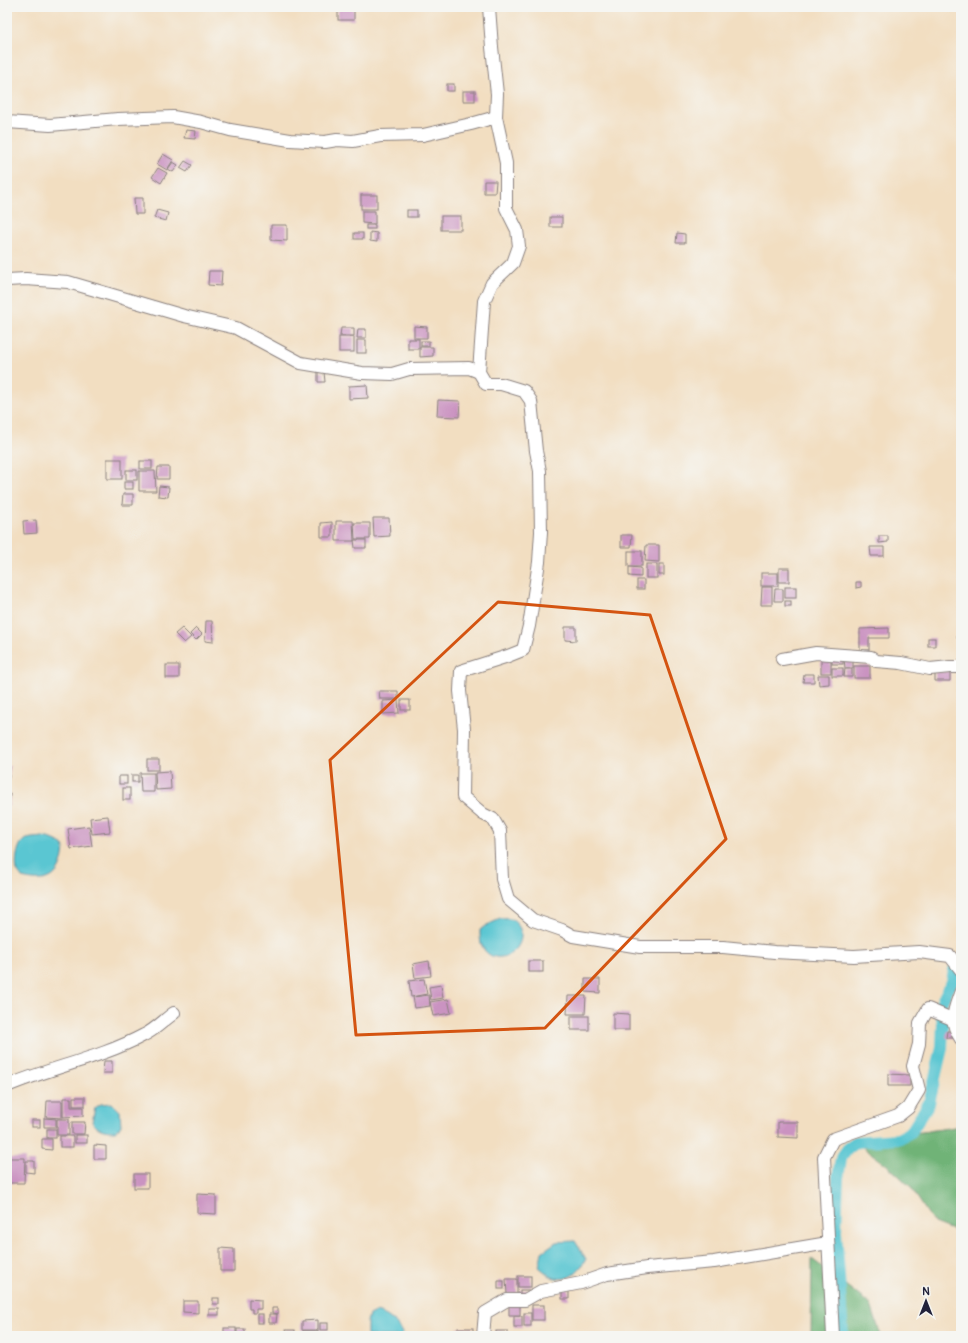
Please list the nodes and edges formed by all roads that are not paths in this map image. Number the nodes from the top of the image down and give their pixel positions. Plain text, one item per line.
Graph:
1 (489, 7) edge
2 (496, 117) junction
3 (7, 122) edge
4 (7, 280) edge
5 (479, 372) junction
6 (782, 659) dead end
7 (961, 667) edge
8 (961, 970) edge
9 (961, 991) edge
10 (174, 1013) dead end
11 (952, 1019) junction
12 (961, 1039) edge
13 (7, 1086) edge
14 (828, 1243) junction
15 (483, 1336) edge
16 (833, 1336) edge

1 - 2 street
2 - 3 street
2 - 5 street
4 - 5 street
5 - 8 street
6 - 7 street
9 - 11 street
10 - 13 street
11 - 12 street
11 - 14 street
14 - 15 street
14 - 16 street

